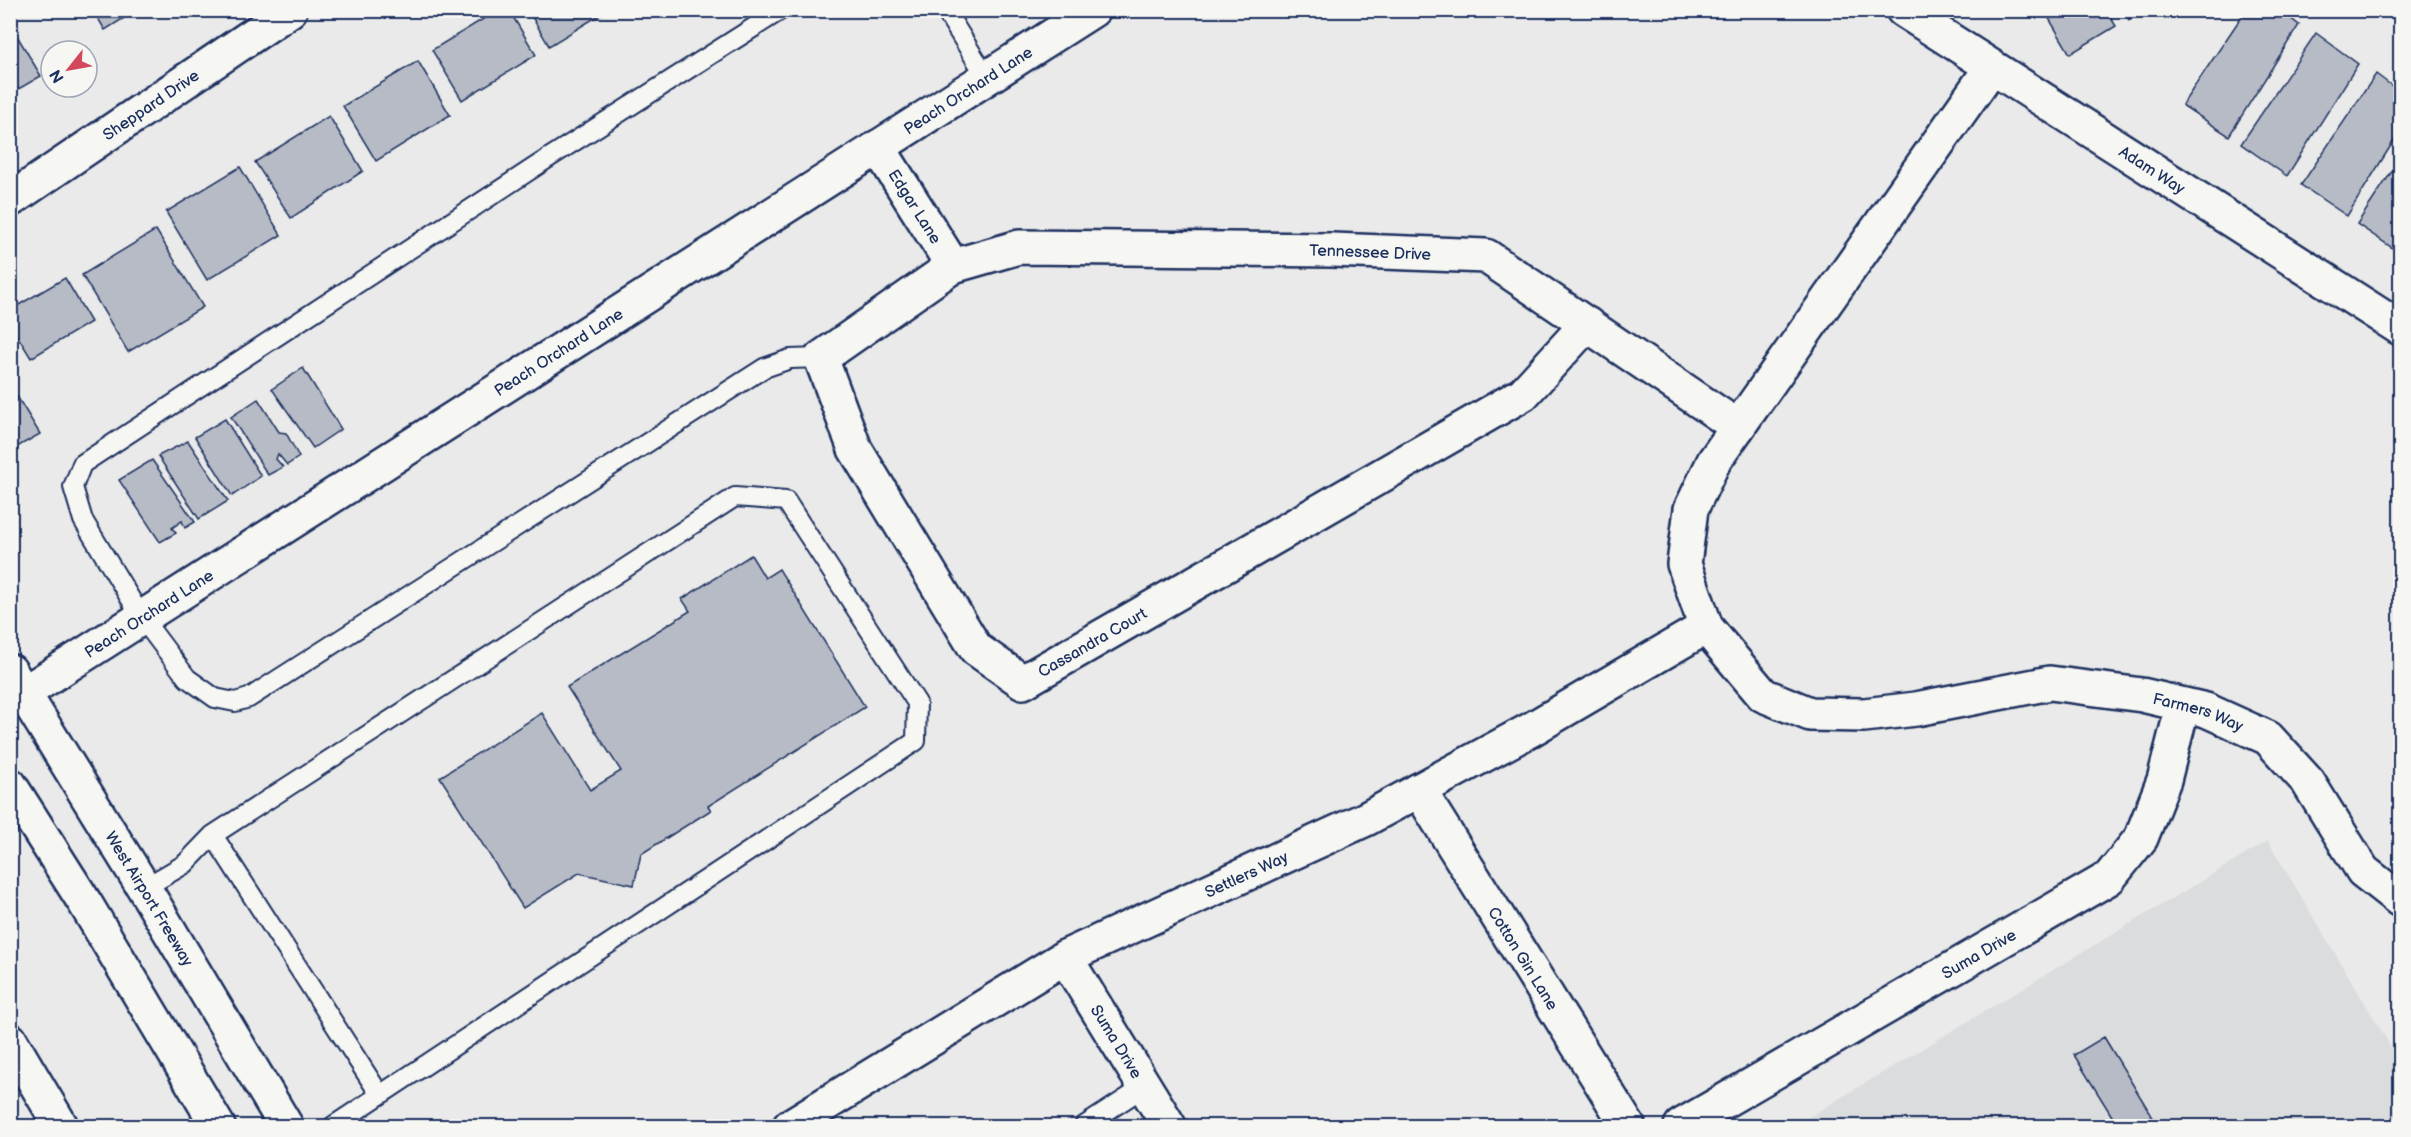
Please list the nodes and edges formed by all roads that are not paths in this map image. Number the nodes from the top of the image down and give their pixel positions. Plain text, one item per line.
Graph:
1 (290, 10) edge
2 (781, 10) edge
3 (945, 10) edge
4 (1903, 10) edge
5 (1085, 13) edge
6 (1991, 68) junction
7 (987, 78) junction
8 (878, 147) junction
9 (10, 200) edge
10 (953, 266) junction
11 (1587, 324) junction
12 (2400, 328) edge
13 (821, 358) junction
14 (1738, 427) junction
15 (142, 618) junction
16 (1706, 627) junction
17 (17, 682) edge
18 (2183, 705) junction
19 (10, 785) edge
20 (1419, 790) junction
21 (213, 835) junction
22 (144, 888) junction
23 (2400, 900) edge
24 (1065, 957) junction
25 (10, 1040) edge
26 (1144, 1087) junction
27 (380, 1095) junction
28 (61, 1126) edge
29 (218, 1126) edge
30 (286, 1126) edge
31 (333, 1126) edge
32 (790, 1126) edge
33 (1084, 1126) edge
34 (1168, 1126) edge
35 (1628, 1126) edge
36 (1681, 1126) edge

1 - 9 main road, Sheppard Drive
2 - 15 lane
3 - 7 lane
4 - 6 main road, Adam Way
5 - 7 main road, Peach Orchard Lane
6 - 12 main road, Adam Way
6 - 14 main road
7 - 8 main road, Peach Orchard Lane
8 - 10 main road, Edgar Lane
8 - 15 main road, Peach Orchard Lane
10 - 11 main road, Tennessee Drive
10 - 13 main road
11 - 13 main road, Cassandra Court
11 - 14 main road, Tennessee Drive
13 - 15 lane
14 - 16 main road
15 - 17 main road, Peach Orchard Lane
16 - 18 main road, Farmers Way
16 - 20 main road, Settlers Way
17 - 22 main road, West Airport Freeway
18 - 23 main road, Farmers Way
18 - 36 main road, Suma Drive
19 - 29 main road
20 - 24 main road, Settlers Way
20 - 35 main road, Cotton Gin Lane
21 - 22 lane
21 - 27 lane
21 - 27 lane
22 - 30 main road, West Airport Freeway
24 - 26 main road, Suma Drive
24 - 32 main road, Settlers Way
25 - 28 main road
26 - 33 lane
26 - 34 main road, Suma Drive
27 - 31 lane

